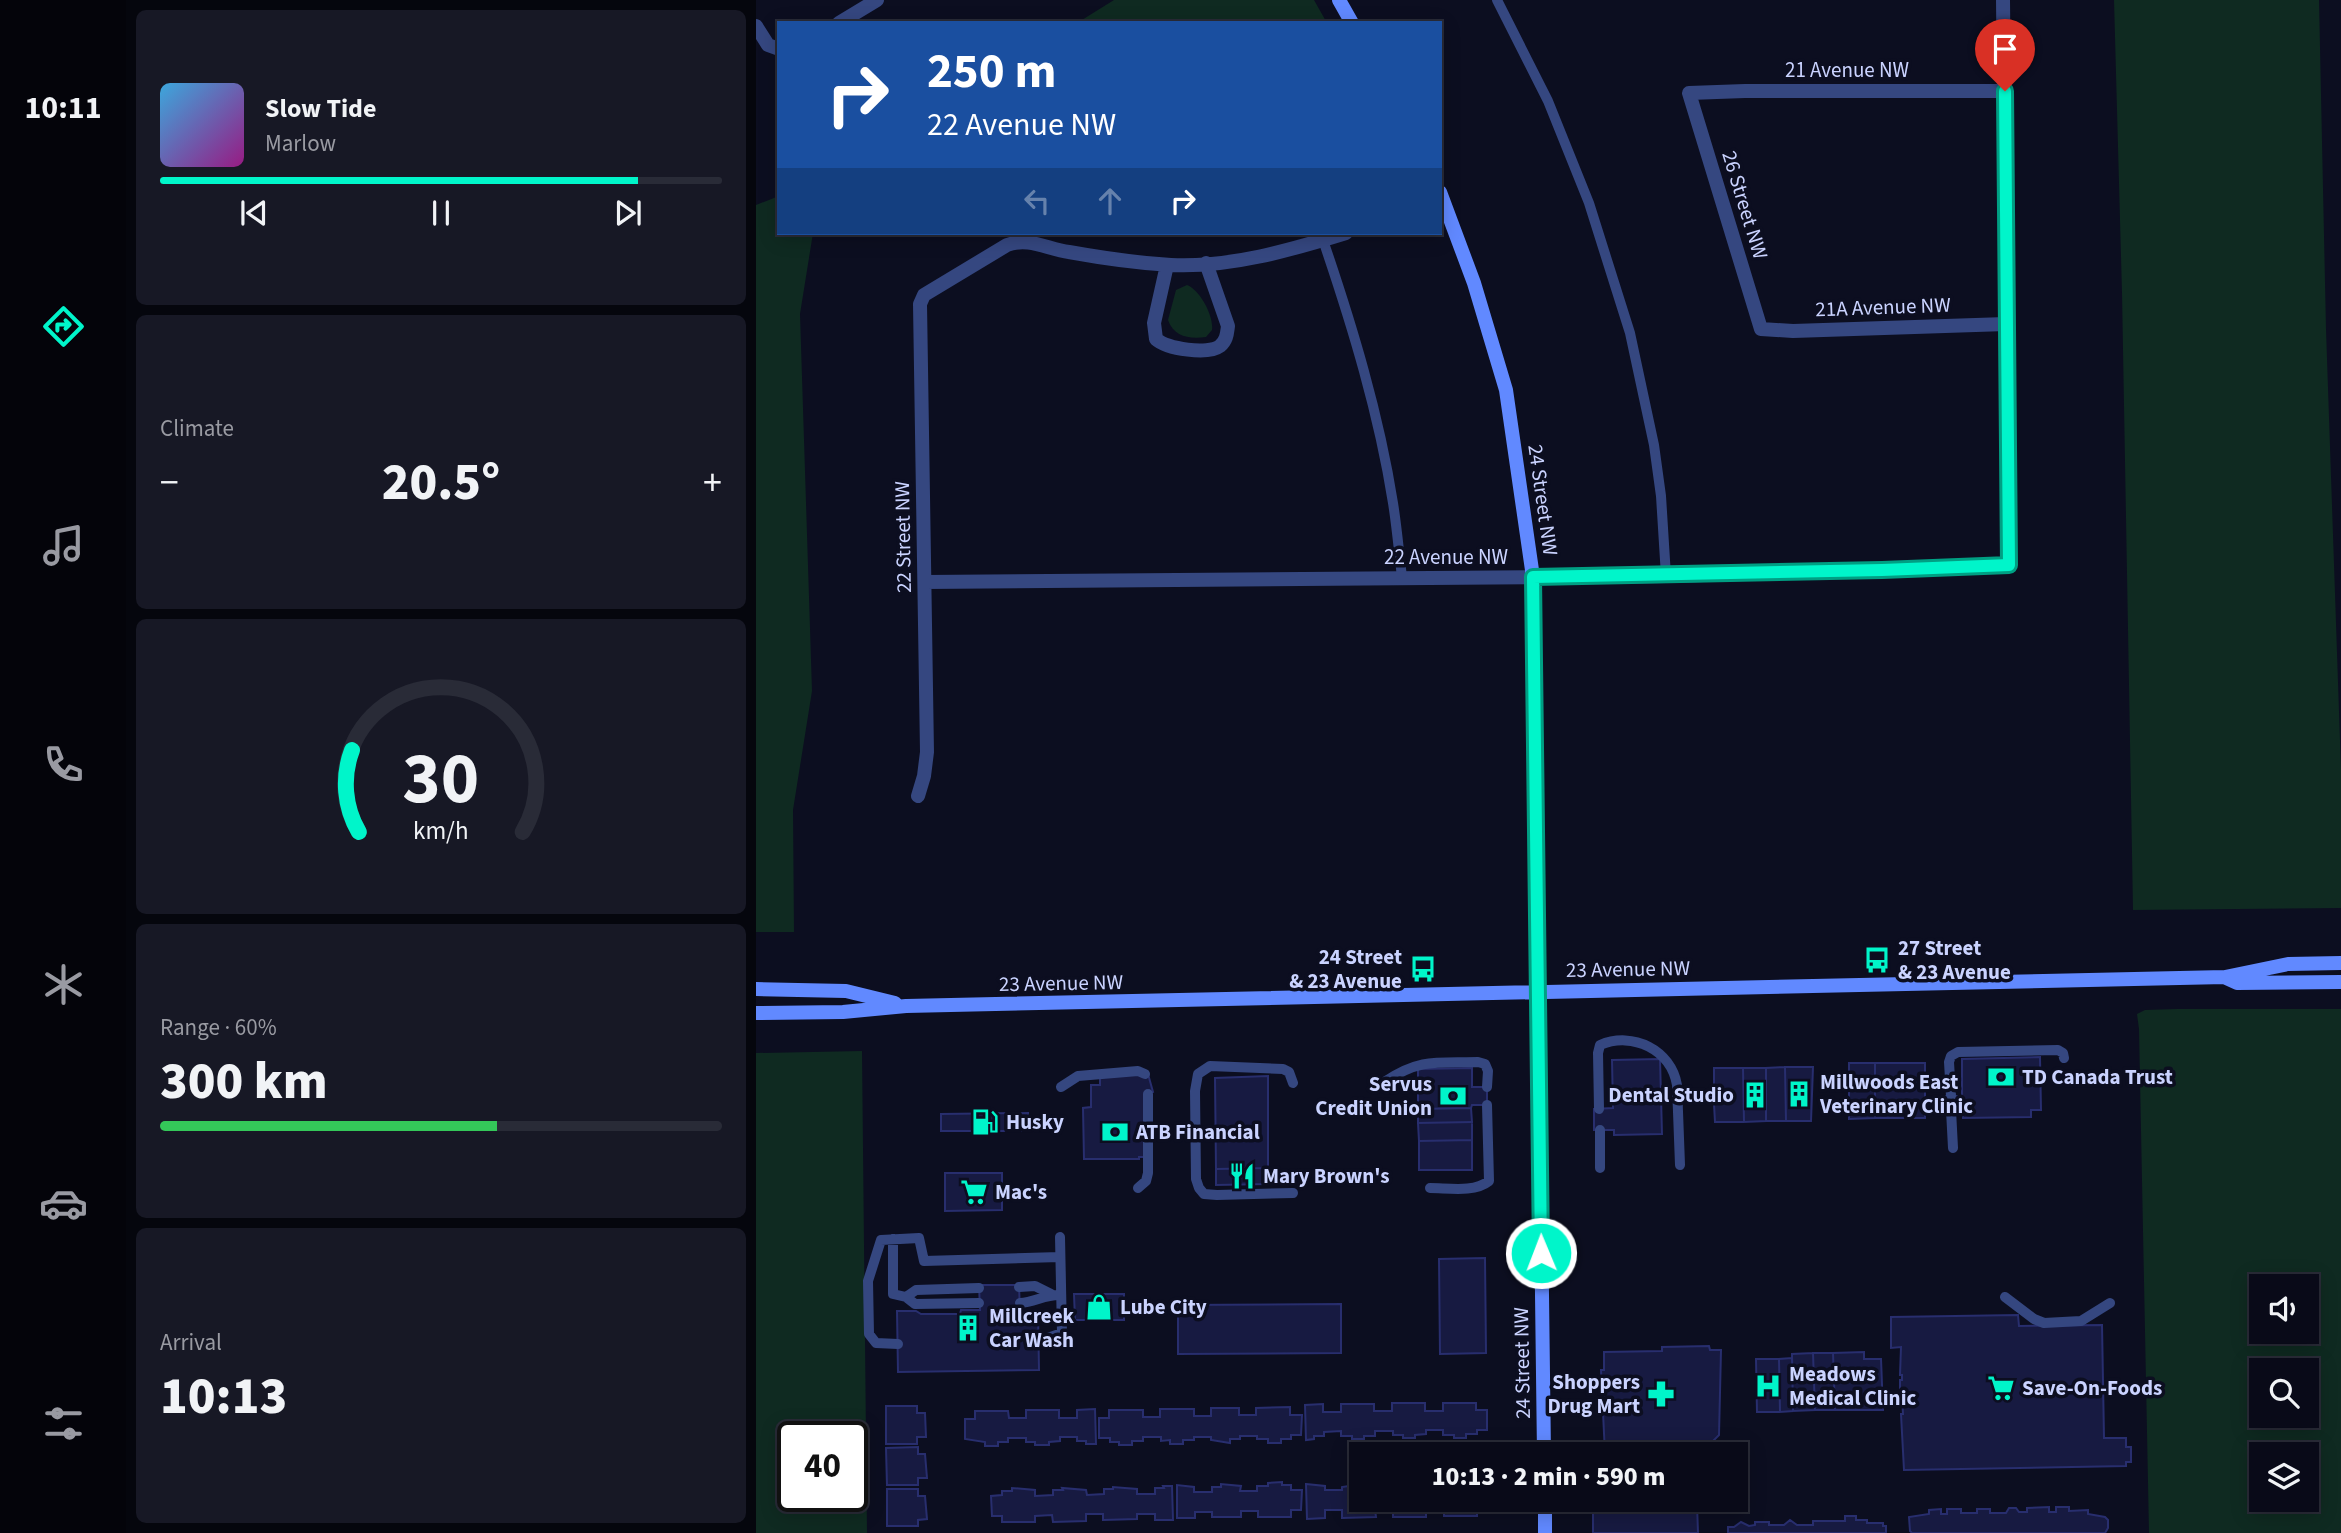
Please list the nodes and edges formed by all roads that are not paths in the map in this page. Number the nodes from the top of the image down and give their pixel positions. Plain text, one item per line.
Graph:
1 (877, 0) edge
2 (1339, 0) edge
3 (1497, 0) edge
4 (2003, 0) edge
5 (842, 21) edge
6 (1351, 21) edge
7 (756, 26) edge
8 (777, 48) edge
9 (2005, 91) junction
10 (1689, 93) joint
11 (1442, 198) edge
12 (1340, 235) edge
13 (1324, 240) junction
14 (1206, 263) junction
15 (1167, 265) junction
16 (2006, 324) junction
17 (1761, 329) joint
18 (1666, 576) junction
19 (1533, 577) junction
20 (1402, 578) junction
21 (925, 582) junction
22 (919, 796) dead end
23 (2341, 963) edge
24 (2225, 977) junction
25 (2341, 982) edge
26 (756, 989) edge
27 (1539, 992) junction
28 (906, 1006) junction
29 (756, 1013) edge
30 (2064, 1058) dead end
31 (1145, 1074) dead end
32 (1386, 1081) dead end
33 (1293, 1083) dead end
34 (1060, 1087) dead end
35 (1487, 1087) dead end
36 (1148, 1094) dead end
37 (1951, 1096) dead end
38 (1488, 1105) dead end
39 (1599, 1109) dead end
40 (1951, 1110) dead end
41 (1600, 1130) dead end
42 (1953, 1148) dead end
43 (1680, 1165) dead end
44 (1600, 1168) dead end
45 (1138, 1188) dead end
46 (1430, 1188) dead end
47 (1293, 1194) dead end
48 (1060, 1237) dead end
49 (892, 1239) junction
50 (1060, 1257) junction
51 (1019, 1287) dead end
52 (979, 1288) dead end
53 (1056, 1295) junction
54 (906, 1297) junction
55 (2005, 1297) dead end
56 (979, 1303) dead end
57 (1020, 1303) dead end
58 (2110, 1303) dead end
59 (1039, 1341) dead end
60 (898, 1344) dead end
61 (1544, 1442) edge
62 (1545, 1512) edge
63 (1545, 1533) edge

1 - 5 street
2 - 6 main road
3 - 18 lane
4 - 9 street
7 - 8 street
9 - 10 street, 21 Avenue NW
9 - 16 street
10 - 17 street, 26 Street NW
11 - 19 main road, 24 Street NW
12 - 13 street
13 - 14 street
13 - 20 lane
14 - 15 street
14 - 15 street
15 - 21 street, 22 Street NW
16 - 17 street, 21A Avenue NW
16 - 18 street, 22 Avenue NW
18 - 19 street, 22 Avenue NW
19 - 20 street, 22 Avenue NW
19 - 27 main road, 24 Street NW
20 - 21 street, 22 Avenue NW
21 - 22 street, 22 Street NW
23 - 24 main road, 23 Avenue NW
24 - 25 main road, 23 Avenue NW
24 - 27 main road, 23 Avenue NW
26 - 28 main road, 23 Avenue NW
27 - 28 main road, 23 Avenue NW
27 - 61 main road, 24 Street NW
28 - 29 main road, 23 Avenue NW
30 - 37 lane
31 - 34 lane
32 - 35 lane
33 - 47 lane
36 - 45 lane
38 - 46 lane
39 - 43 lane
40 - 42 lane
41 - 44 lane
48 - 50 lane
49 - 50 lane
49 - 54 lane
49 - 60 lane
50 - 53 lane
51 - 53 lane
52 - 54 lane
53 - 57 lane
53 - 59 lane
54 - 56 lane
55 - 58 lane
62 - 63 main road

